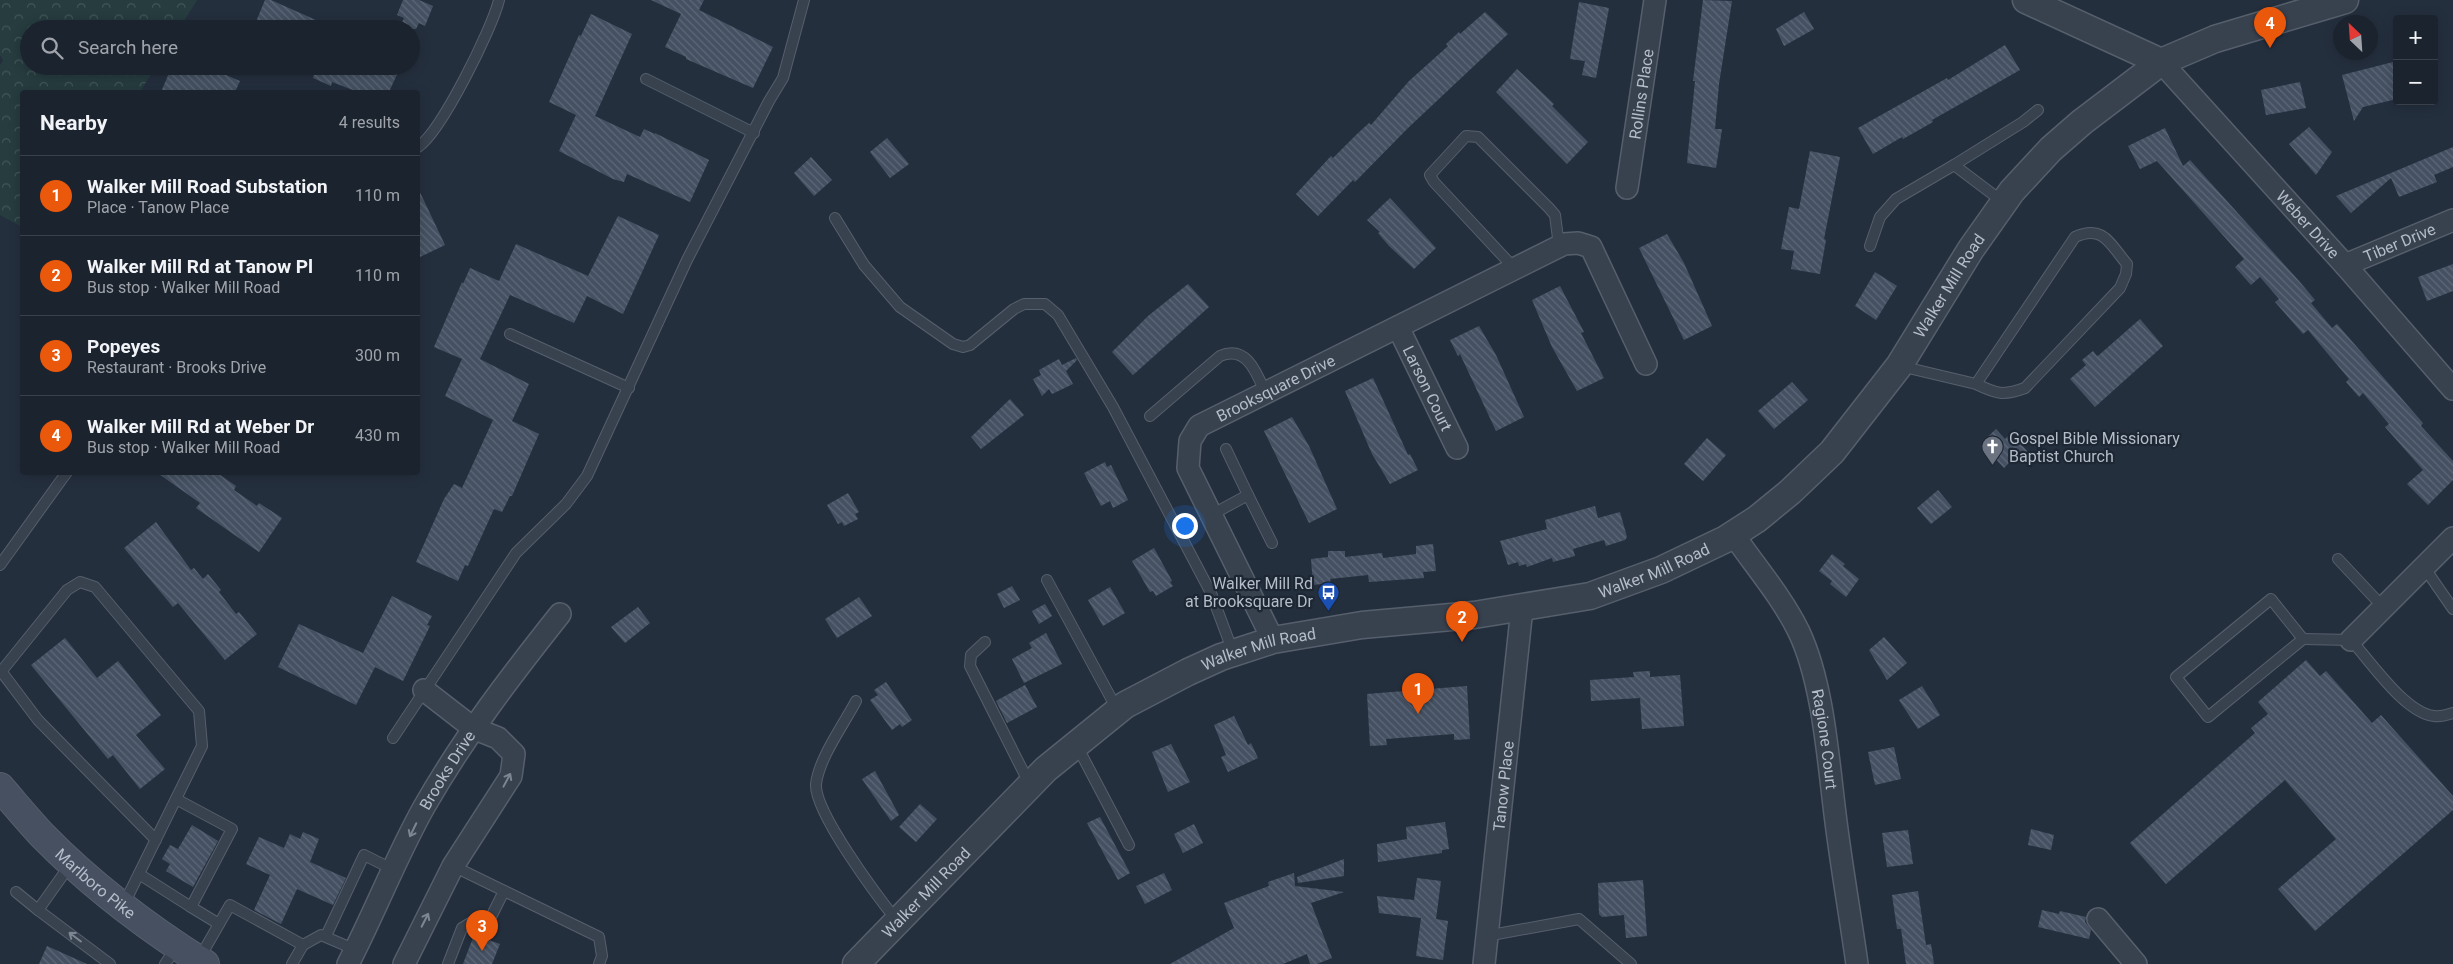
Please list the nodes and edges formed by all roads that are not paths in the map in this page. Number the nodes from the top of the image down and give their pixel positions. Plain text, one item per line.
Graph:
1 (499, 0) edge
2 (804, 0) edge
3 (1655, 0) edge
4 (2026, 0) edge
5 (2345, 0) edge
6 (2162, 62) junction
7 (646, 79) dead end
8 (2038, 110) dead end
9 (754, 133) junction
10 (420, 145) edge
11 (1954, 165) junction
12 (1627, 188) dead end
13 (2003, 203) junction
14 (835, 218) dead end
15 (2453, 220) edge
16 (1562, 245) junction
17 (1870, 246) dead end
18 (2345, 265) junction
19 (1515, 269) junction
20 (1398, 327) junction
21 (510, 334) dead end
22 (1646, 364) dead end
23 (1899, 366) junction
24 (1976, 384) junction
25 (629, 388) junction
26 (2453, 389) edge
27 (1265, 392) junction
28 (1150, 416) dead end
29 (1457, 448) dead end
30 (1226, 449) dead end
31 (65, 475) edge
32 (1248, 495) junction
33 (1211, 515) junction
34 (1733, 534) junction
35 (2453, 538) edge
36 (1272, 543) dead end
37 (2338, 559) dead end
38 (0, 565) edge
39 (2424, 567) junction
40 (1047, 580) dead end
41 (2383, 607) junction
42 (1522, 608) junction
43 (2453, 609) edge
44 (560, 614) dead end
45 (2303, 639) junction
46 (1273, 640) junction
47 (2350, 640) junction
48 (985, 642) dead end
49 (1233, 653) junction
50 (1, 672) edge
51 (424, 690) junction
52 (856, 701) dead end
53 (1118, 711) junction
54 (2453, 713) edge
55 (473, 728) junction
56 (393, 738) dead end
57 (1075, 743) junction
58 (1030, 785) junction
59 (0, 787) edge
60 (176, 799) junction
61 (156, 840) junction
62 (1128, 845) dead end
63 (72, 862) junction
64 (453, 866) junction
65 (394, 870) junction
66 (139, 874) junction
67 (504, 891) junction
68 (16, 892) dead end
69 (123, 905) junction
70 (190, 907) junction
71 (38, 910) junction
72 (2098, 919) dead end
73 (897, 922) junction
74 (219, 924) junction
75 (326, 936) junction
76 (1486, 936) junction
77 (303, 944) junction
78 (352, 957) edge
79 (187, 958) edge
80 (110, 964) edge
81 (292, 964) edge
82 (404, 964) edge
83 (448, 964) edge
84 (599, 964) edge
85 (856, 964) edge
86 (1484, 964) edge
87 (1631, 964) edge
88 (1857, 964) edge
89 (2136, 964) edge

1 - 10 lane
2 - 9 lane
3 - 12 street, Rollins Place
4 - 6 street
5 - 6 street, Walker Mill Road
6 - 13 street, Walker Mill Road
6 - 18 street, Weber Drive
7 - 9 lane
8 - 11 lane
9 - 25 lane
11 - 13 lane
11 - 17 lane
13 - 23 street, Walker Mill Road
14 - 49 lane
15 - 18 street, Tiber Drive
16 - 19 street, Brooksquare Drive
16 - 19 lane
16 - 22 street
18 - 26 street, Weber Drive
19 - 20 street, Brooksquare Drive
20 - 27 street, Brooksquare Drive
20 - 29 street, Larson Court
21 - 25 lane
23 - 24 lane
23 - 34 street, Walker Mill Road
24 - 24 lane
25 - 51 lane
27 - 28 lane
27 - 33 street, Brooksquare Drive
30 - 32 lane
31 - 38 lane
32 - 33 lane
32 - 36 lane
33 - 46 street, Brooksquare Drive
34 - 42 street, Walker Mill Road
34 - 88 street, Ragione Court
35 - 39 street
37 - 41 lane
39 - 41 street
39 - 43 lane
40 - 53 lane
41 - 47 street
42 - 46 street, Walker Mill Road
42 - 76 street, Tanow Place
44 - 55 street
45 - 45 lane
45 - 47 lane
46 - 49 street, Walker Mill Road
47 - 54 lane
48 - 58 lane
49 - 53 street, Walker Mill Road
50 - 60 lane
50 - 61 lane
51 - 55 street
51 - 56 lane
52 - 73 lane
53 - 57 street, Walker Mill Road
64 -> 55 street, Brooks Drive
55 -> 65 street, Brooks Drive
57 - 58 street, Walker Mill Road
57 - 62 lane
58 - 73 street, Walker Mill Road
59 - 63 main road, Marlboro Pike
60 - 61 lane
60 - 70 lane
61 - 66 lane
63 - 69 main road, Marlboro Pike
63 - 71 lane
64 - 67 lane
82 -> 64 street, Brooks Drive
65 - 75 lane
65 - 78 street, Brooks Drive
66 - 69 lane
66 - 70 lane
67 - 83 lane
67 - 84 lane
68 - 71 lane
69 - 79 main road, Marlboro Pike
70 - 74 lane
80 -> 71 lane
72 - 89 street
73 - 85 street, Walker Mill Road
74 - 77 lane
74 - 79 lane
75 - 77 lane
75 - 78 lane
76 - 86 street, Tanow Place
76 - 87 lane
77 - 81 lane

